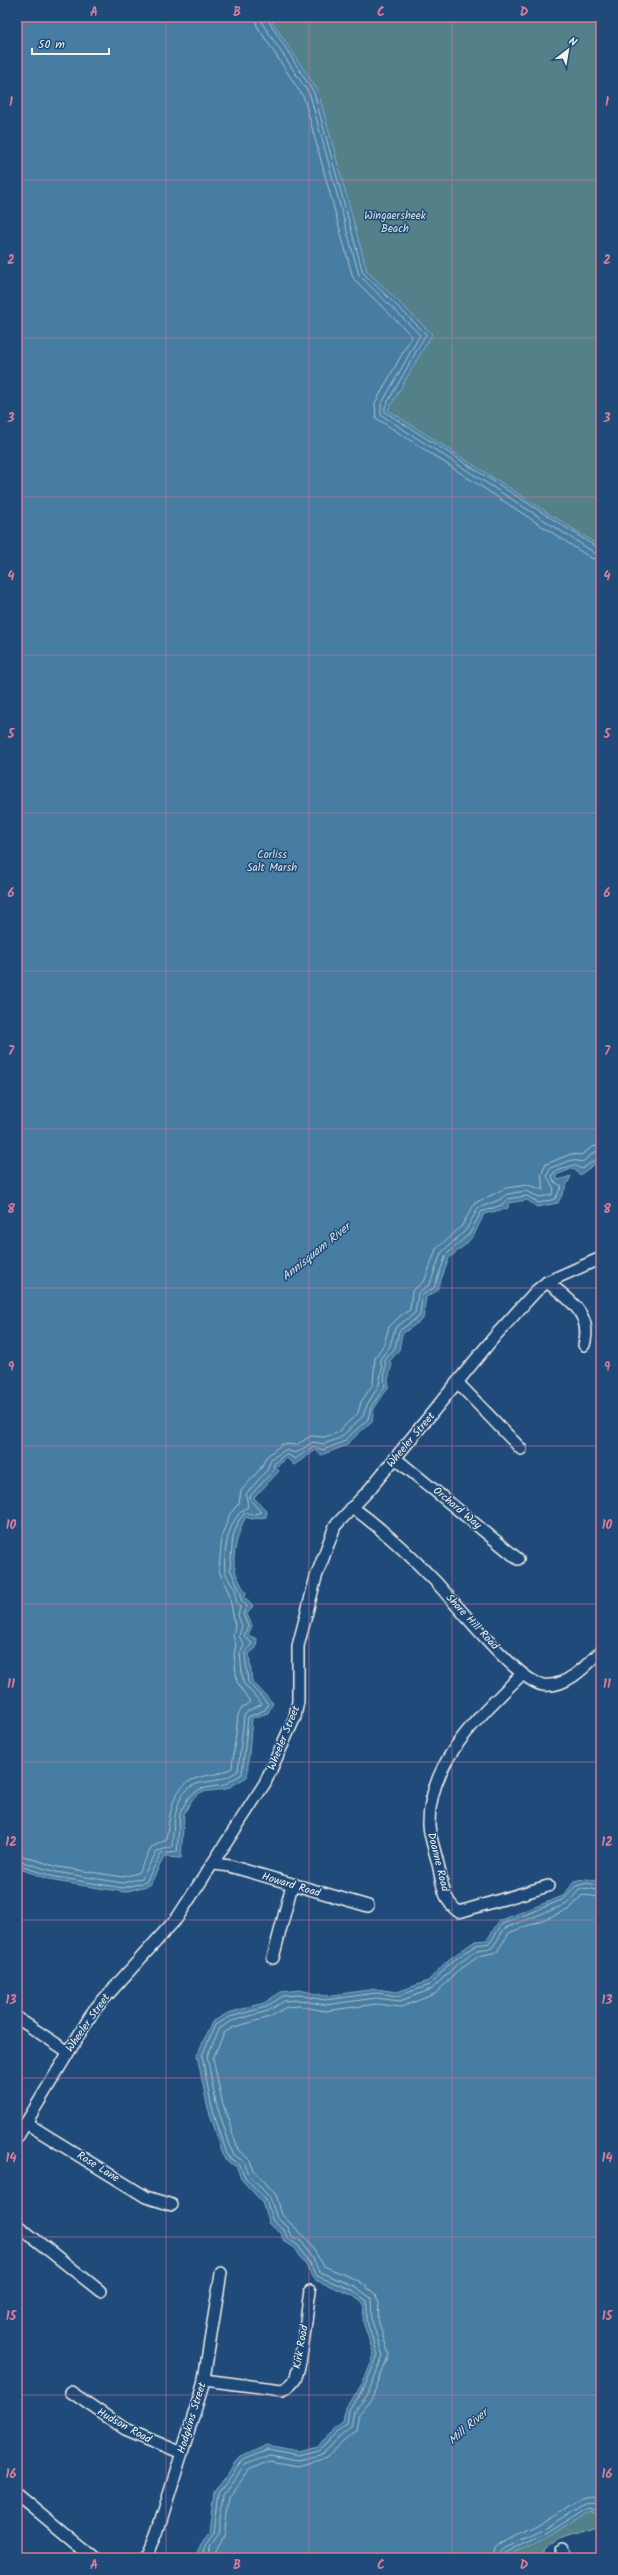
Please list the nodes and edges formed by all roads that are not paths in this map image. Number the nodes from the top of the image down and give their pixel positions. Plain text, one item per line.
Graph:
1 (601, 1258) edge
2 (547, 1282) junction
3 (584, 1344) dead end
4 (457, 1382) junction
5 (521, 1449) dead end
6 (395, 1458) junction
7 (352, 1507) junction
8 (518, 1559) dead end
9 (600, 1652) edge
10 (522, 1674) junction
11 (214, 1864) junction
12 (292, 1886) junction
13 (548, 1886) dead end
14 (368, 1906) dead end
15 (273, 1958) dead end
16 (17, 2018) edge
17 (67, 2051) junction
18 (26, 2123) junction
19 (17, 2138) edge
20 (172, 2205) dead end
21 (17, 2225) edge
22 (222, 2273) dead end
23 (100, 2291) dead end
24 (310, 2291) dead end
25 (204, 2380) junction
26 (71, 2392) dead end
27 (182, 2453) junction
28 (17, 2494) edge
29 (94, 2558) edge
30 (144, 2558) edge

1 - 2 street, Wheeler Street
2 - 3 street
2 - 4 street, Wheeler Street
4 - 5 street
4 - 6 street, Wheeler Street
6 - 7 street, Wheeler Street
6 - 8 street, Orchard Way
7 - 10 street, Shore Hill Road
7 - 11 street, Wheeler Street
9 - 10 street, Shore Hill Road
10 - 13 street, Doanne Road
11 - 12 street, Howard Road
11 - 17 street, Wheeler Street
12 - 14 street, Howard Road
12 - 15 street
16 - 17 street
17 - 18 street, Wheeler Street
18 - 19 street, Wheeler Street
18 - 20 street, Rose Lane
21 - 23 street
22 - 25 street, Hodgkins Street
24 - 25 street, Kirk Road
25 - 27 street, Hodgkins Street
26 - 27 street, Hudson Road
27 - 30 street, Hodgkins Street
28 - 29 street

